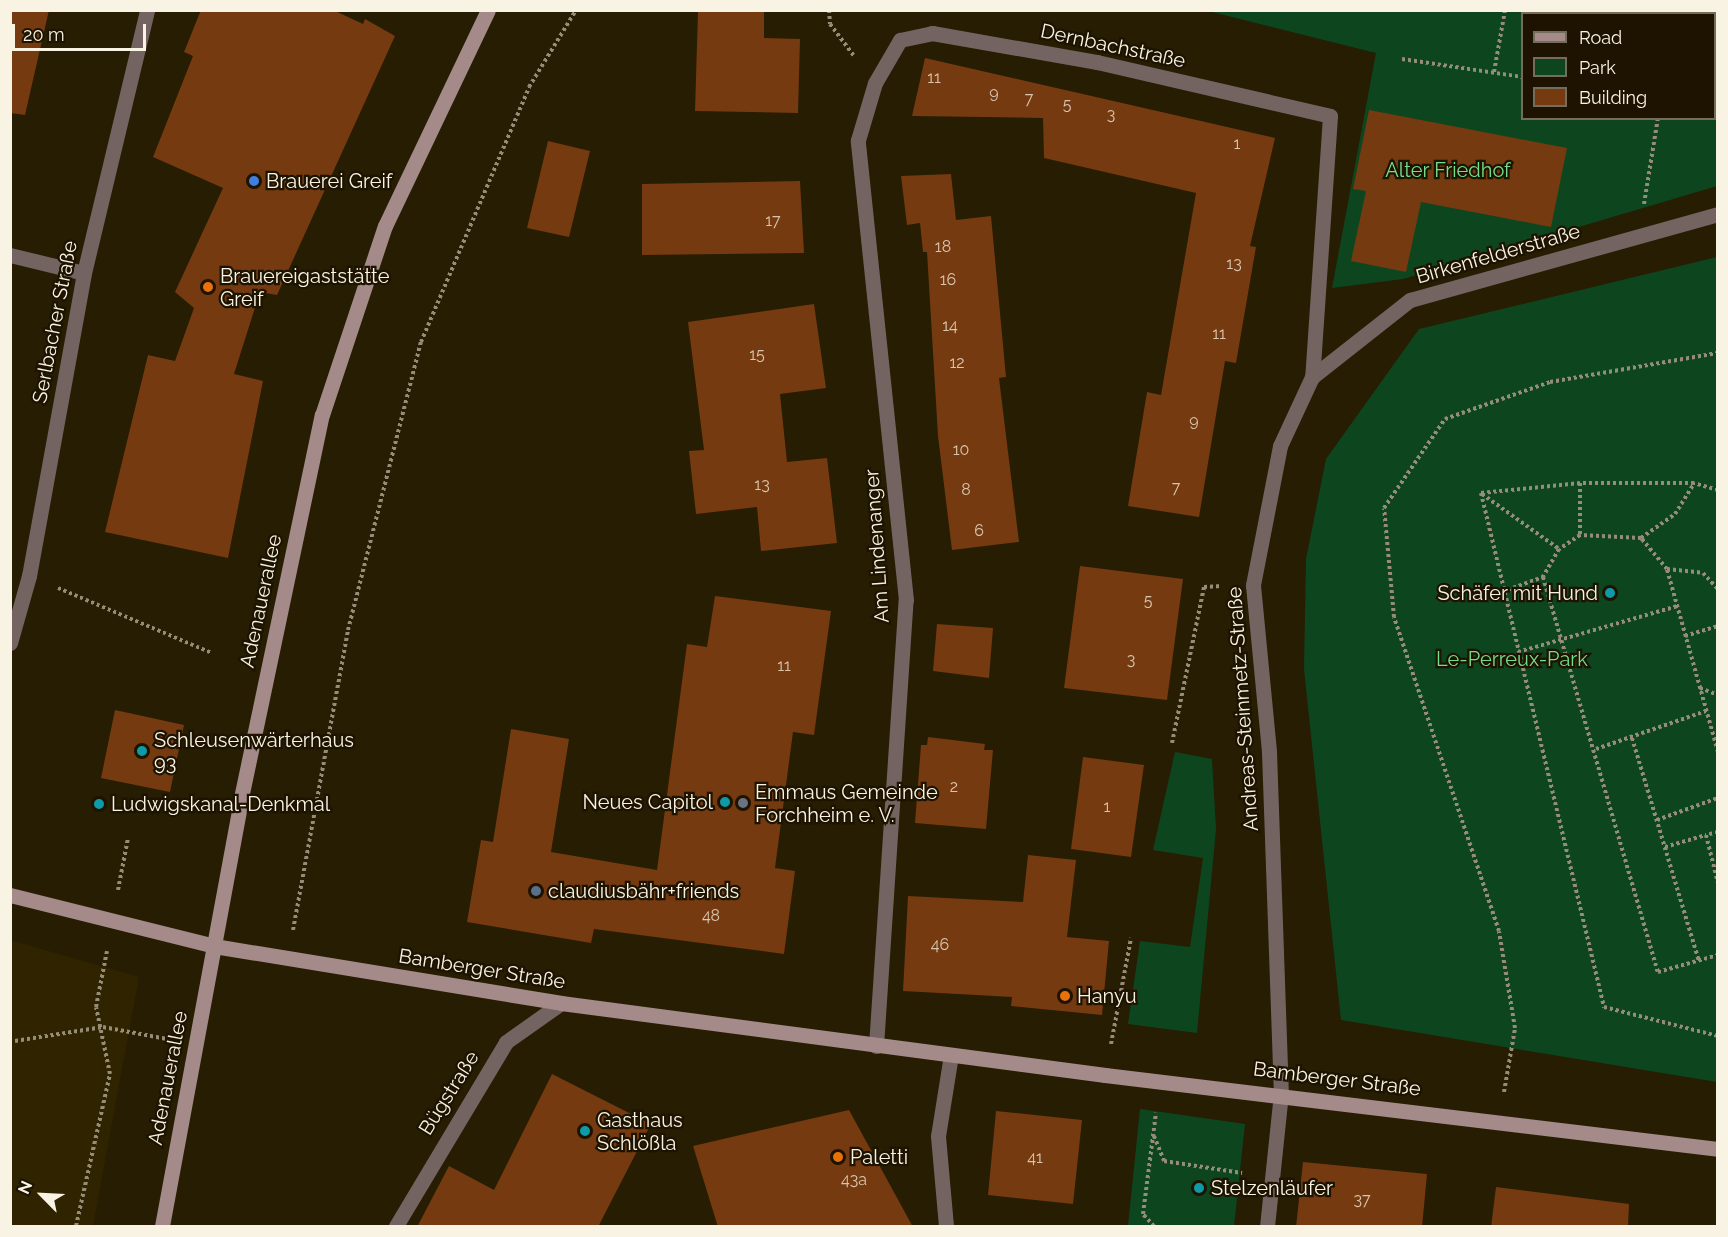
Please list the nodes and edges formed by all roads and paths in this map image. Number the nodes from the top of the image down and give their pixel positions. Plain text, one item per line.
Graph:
1 (147, 10) edge
2 (488, 10) edge
3 (576, 10) edge
4 (829, 10) edge
5 (1370, 10) edge
6 (1383, 10) edge
7 (1505, 10) edge
8 (1402, 59) dead end
9 (1494, 72) junction
10 (1521, 77) edge
11 (875, 83) junction
12 (1330, 116) joint
13 (1658, 120) edge
14 (1718, 214) edge
15 (1643, 234) junction
16 (10, 255) edge
17 (84, 273) junction
18 (1718, 353) edge
19 (1312, 377) junction
20 (1580, 483) junction
21 (1694, 483) junction
22 (1718, 490) edge
23 (1481, 493) junction
24 (1580, 535) junction
25 (1641, 538) junction
26 (1559, 549) junction
27 (1667, 569) junction
28 (29, 576) junction
29 (1544, 577) junction
30 (1252, 585) junction
31 (1718, 589) edge
32 (1502, 592) junction
33 (1677, 606) junction
34 (1718, 626) edge
35 (1685, 636) junction
36 (1563, 642) junction
37 (10, 643) edge
38 (1518, 652) junction
39 (212, 653) dead end
40 (1700, 688) junction
41 (1718, 695) edge
42 (1706, 711) junction
43 (1632, 738) junction
44 (1172, 743) dead end
45 (1596, 749) junction
46 (1718, 752) edge
47 (1718, 798) edge
48 (1657, 820) junction
49 (1718, 832) edge
50 (1706, 835) junction
51 (128, 838) dead end
52 (1665, 848) junction
53 (1718, 883) edge
54 (10, 895) edge
55 (112, 922) junction
56 (1131, 938) dead end
57 (214, 946) junction
58 (1718, 955) edge
59 (288, 958) junction
60 (1699, 961) junction
61 (561, 1003) junction
62 (103, 1027) junction
63 (1718, 1036) edge
64 (15, 1041) dead end
65 (197, 1044) junction
66 (876, 1046) junction
67 (951, 1055) junction
68 (1105, 1075) junction
69 (1160, 1080) junction
70 (1281, 1093) junction
71 (1499, 1119) junction
72 (1153, 1135) junction
73 (1718, 1149) edge
74 (1271, 1177) junction
75 (76, 1227) edge
76 (162, 1227) edge
77 (396, 1227) edge
78 (946, 1227) edge
79 (1154, 1227) edge
80 (1267, 1227) edge

1 - 17 street, Serlbacher Straße
2 - 57 street, Adenauerallee
3 - 59 path
4 - 11 path
5 - 6 path
7 - 9 path
8 - 9 path
9 - 10 path
11 - 12 street, Dernbachstraße
11 - 66 street, Am Lindenanger
12 - 19 street, Andreas-Steinmetz-Straße
13 - 15 path
14 - 15 street, Birkenfelderstraße
15 - 19 street, Birkenfelderstraße
16 - 17 street
17 - 28 street, Serlbacher Straße
18 - 71 path
19 - 30 street, Andreas-Steinmetz-Straße
20 - 21 path
20 - 23 path
20 - 24 path
21 - 22 path
21 - 25 path
23 - 26 path
23 - 32 path
24 - 25 path
24 - 26 path
25 - 27 path
26 - 29 path
27 - 31 path
27 - 33 path
28 - 37 street, Serlbacher Straße
28 - 39 path
29 - 32 path
29 - 36 path
30 - 44 path
30 - 70 street, Andreas-Steinmetz-Straße
32 - 38 path
33 - 35 path
33 - 36 path
34 - 35 path
35 - 40 path
36 - 38 path
36 - 45 path
38 - 63 path
40 - 41 path
40 - 42 path
42 - 43 path
42 - 46 path
43 - 45 path
43 - 48 path
45 - 60 path
47 - 48 path
48 - 52 path
49 - 50 path
50 - 52 path
50 - 53 path
51 - 55 path
52 - 60 path
54 - 55 street, Bamberger Straße
55 - 57 street, Bamberger Straße
55 - 62 path
56 - 68 path
57 - 59 street, Bamberger Straße
57 - 65 street, Adenauerallee
58 - 60 path
59 - 61 street, Bamberger Straße
61 - 66 street, Bamberger Straße
61 - 77 street, Bügstraße
62 - 64 path
62 - 65 path
62 - 75 path
65 - 76 street, Adenauerallee
66 - 67 street, Bamberger Straße
67 - 68 street, Bamberger Straße
67 - 78 street
68 - 69 street, Bamberger Straße
69 - 70 street, Bamberger Straße
69 - 72 path
70 - 71 street, Bamberger Straße
70 - 74 street, Andreas-Steinmetz-Straße
71 - 73 street, Bamberger Straße
72 - 74 path
72 - 79 path
74 - 80 street, Andreas-Steinmetz-Straße

